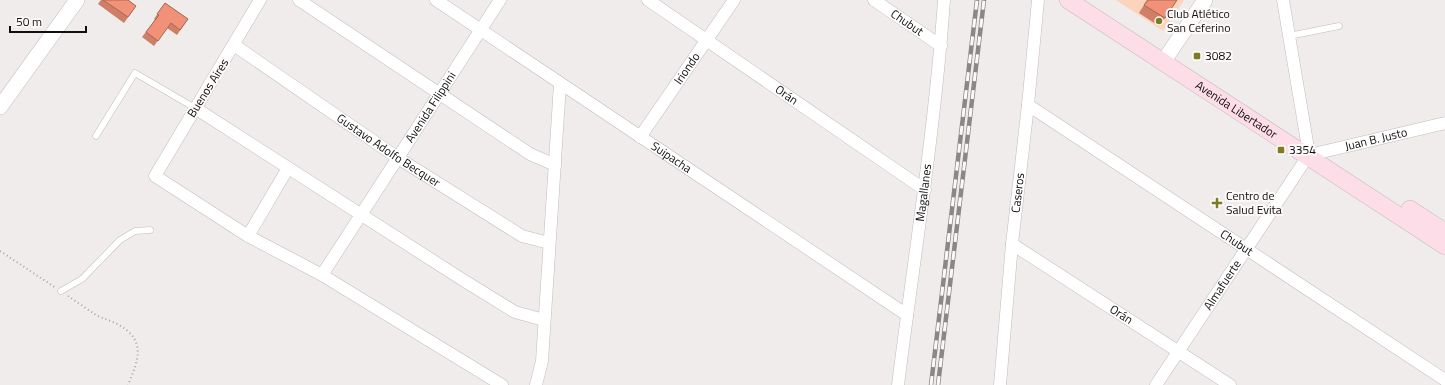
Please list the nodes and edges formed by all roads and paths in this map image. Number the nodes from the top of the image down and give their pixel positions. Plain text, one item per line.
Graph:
1 (77, 0) edge
2 (260, 0) edge
3 (299, 0) edge
4 (436, 0) edge
5 (500, 0) edge
6 (648, 0) edge
7 (734, 0) edge
8 (874, 0) edge
9 (944, 0) edge
10 (1038, 0) edge
11 (1068, 0) edge
12 (1089, 0) edge
13 (1205, 0) edge
14 (1284, 0) edge
15 (1339, 26) dead end
16 (480, 30) junction
17 (1290, 36) junction
18 (707, 40) junction
19 (234, 45) junction
20 (941, 46) junction
21 (1167, 57) junction
22 (560, 84) junction
23 (439, 94) junction
24 (1028, 106) junction
25 (0, 108) edge
26 (195, 108) junction
27 (1445, 123) edge
28 (96, 136) dead end
29 (640, 137) junction
30 (1312, 150) junction
31 (398, 158) junction
32 (554, 165) junction
33 (288, 168) junction
34 (924, 190) junction
35 (361, 214) junction
36 (150, 230) dead end
37 (1445, 232) edge
38 (248, 236) junction
39 (549, 243) junction
40 (1012, 244) junction
41 (1445, 246) edge
42 (1246, 249) junction
43 (322, 275) junction
44 (60, 291) dead end
45 (907, 315) junction
46 (544, 320) junction
47 (133, 335) dead end
48 (1178, 351) junction
49 (1445, 380) edge
50 (1002, 384) edge
51 (128, 385) edge
52 (502, 385) edge
53 (536, 385) edge
54 (898, 385) edge
55 (1156, 385) edge
56 (1230, 385) edge

1 - 25 street
2 - 19 street, Buenos Aires
3 - 23 street
4 - 16 street, Suipacha
5 - 16 street, Avenida Filippini
6 - 18 street, Orán
7 - 18 street, Iriondo
8 - 20 street, Chubut
9 - 20 street, Magallanes
10 - 24 street, Caseros
11 - 21 main road, Avenida Libertador
12 - 21 main road, Avenida Libertador
13 - 21 street
14 - 17 street
15 - 17 lane
16 - 22 street, Suipacha
16 - 23 street, Avenida Filippini
17 - 30 street
18 - 29 street, Iriondo
18 - 34 street, Orán
19 - 26 street, Buenos Aires
19 - 31 street, Gustavo Adolfo Becquer
20 - 34 street, Magallanes
21 - 30 main road, Avenida Libertador
22 - 29 street, Suipacha
22 - 32 street
23 - 31 street, Avenida Filippini
23 - 32 street
24 - 40 street, Caseros
24 - 42 street, Chubut
26 - 28 lane
26 - 33 street
26 - 38 street, Buenos Aires
27 - 30 street, Juan B. Justo
29 - 45 street, Suipacha
30 - 37 main road, Avenida Libertador
30 - 41 main road, Avenida Libertador
30 - 42 street, Almafuerte
31 - 35 street, Avenida Filippini
31 - 39 street, Gustavo Adolfo Becquer
32 - 39 street
33 - 35 street
33 - 38 street
34 - 45 street, Magallanes
35 - 43 street, Avenida Filippini
35 - 46 street
36 - 44 lane
38 - 43 street
39 - 46 street
40 - 48 street, Orán
40 - 50 street, Caseros
42 - 48 street, Almafuerte
42 - 49 street, Chubut
43 - 52 street
45 - 54 street, Magallanes
46 - 53 street
47 - 51 path
48 - 55 street, Almafuerte
48 - 56 street, Orán

